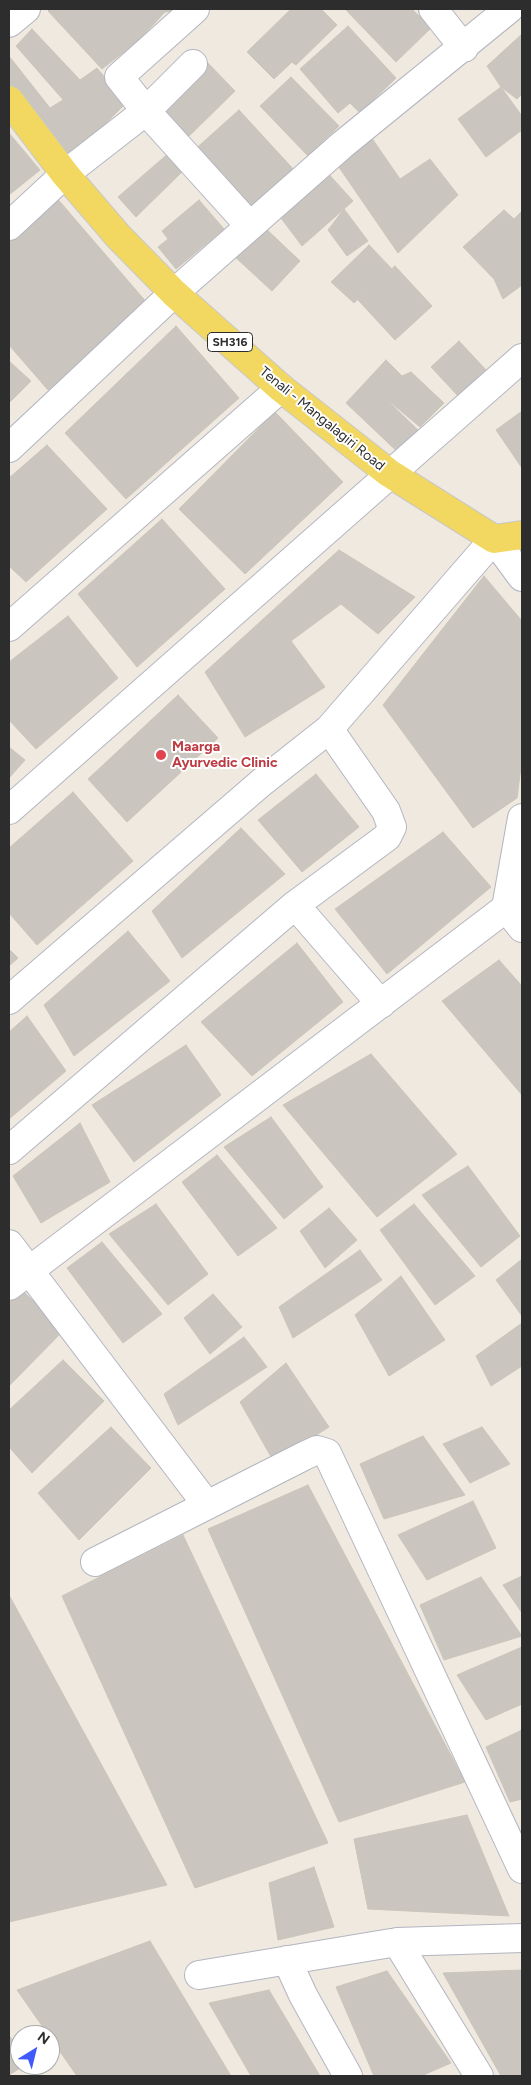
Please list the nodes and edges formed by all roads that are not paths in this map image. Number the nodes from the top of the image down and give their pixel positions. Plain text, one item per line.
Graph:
1 (26, 9) edge
2 (195, 9) edge
3 (432, 9) edge
4 (510, 9) edge
5 (9, 22) edge
6 (464, 48) junction
7 (193, 64) dead end
8 (9, 100) edge
9 (146, 111) junction
10 (65, 174) junction
11 (9, 226) edge
12 (250, 226) junction
13 (174, 293) junction
14 (522, 358) edge
15 (281, 388) junction
16 (9, 448) edge
17 (389, 473) junction
18 (522, 535) edge
19 (494, 539) junction
20 (522, 577) edge
21 (9, 627) edge
22 (329, 729) junction
23 (9, 810) edge
24 (522, 818) edge
25 (295, 905) junction
26 (514, 918) edge
27 (9, 1000) edge
28 (381, 1004) junction
29 (9, 1150) edge
30 (9, 1244) edge
31 (18, 1278) edge
32 (207, 1505) junction
33 (96, 1562) dead end
34 (522, 1869) edge
35 (522, 1938) edge
36 (397, 1942) junction
37 (287, 1960) junction
38 (199, 1975) dead end
39 (348, 2076) edge
40 (479, 2076) edge

1 - 5 street
2 - 9 street
3 - 6 street
4 - 6 street
6 - 12 street
7 - 9 street
8 - 10 main road, Tenali - Mangalagiri Road / SH316
9 - 10 street
9 - 12 street
10 - 11 street
10 - 13 main road, Tenali - Mangalagiri Road / SH316
12 - 13 street
13 - 15 main road, Tenali - Mangalagiri Road / SH316
13 - 16 street
14 - 17 street
15 - 17 main road, Tenali - Mangalagiri Road / SH316
15 - 21 street
17 - 19 main road, Tenali - Mangalagiri Road / SH316
17 - 23 street
18 - 19 main road
19 - 20 street
19 - 22 street
22 - 25 street
22 - 27 street
24 - 26 street
25 - 28 street
25 - 29 street
26 - 28 street
28 - 31 street
30 - 31 street
31 - 32 street
32 - 33 street
32 - 34 street
35 - 36 street
36 - 37 street
36 - 40 street
37 - 38 street
37 - 39 street

